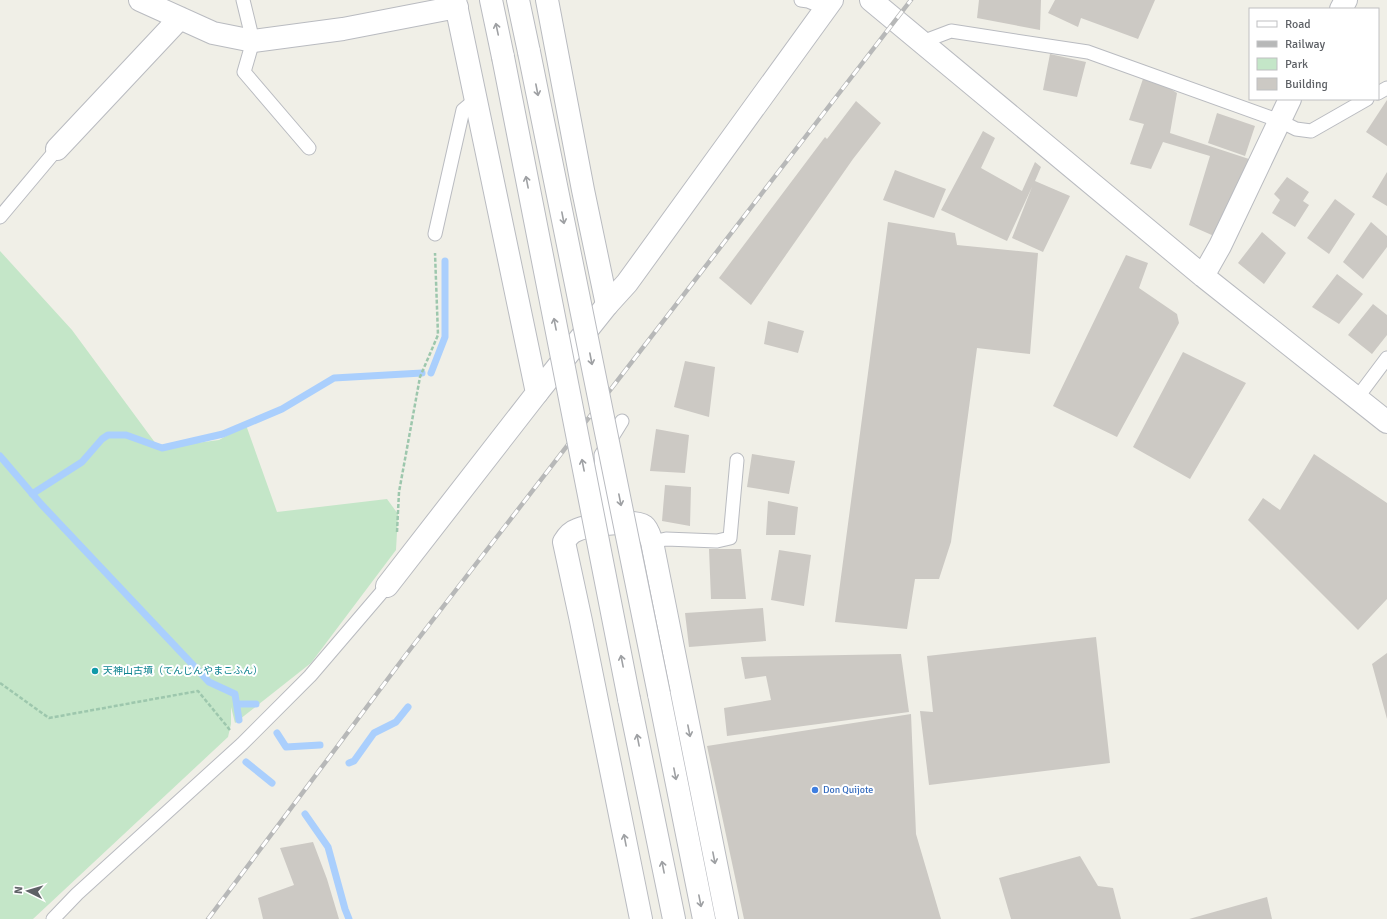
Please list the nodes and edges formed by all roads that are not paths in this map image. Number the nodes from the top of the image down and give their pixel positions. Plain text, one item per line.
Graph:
1 (140, 0) edge
2 (243, 0) edge
3 (490, 0) edge
4 (518, 0) edge
5 (547, 0) edge
6 (801, 0) edge
7 (871, 0) edge
8 (456, 4) edge
9 (829, 4) edge
10 (180, 18) junction
11 (253, 41) junction
12 (922, 42) junction
13 (475, 100) junction
14 (1290, 100) edge
15 (1365, 100) edge
16 (1280, 121) junction
17 (309, 148) dead end
18 (56, 149) joint
19 (0, 217) edge
20 (435, 234) road end
21 (1203, 276) junction
22 (607, 304) junction
23 (1387, 358) edge
24 (537, 393) junction
25 (1357, 398) junction
26 (622, 420) dead end
27 (1385, 422) edge
28 (737, 460) dead end
29 (606, 524) junction
30 (652, 542) junction
31 (387, 586) joint
32 (53, 919) edge
33 (641, 919) edge
34 (674, 919) edge
35 (704, 919) edge
36 (726, 919) edge

1 - 10 street
2 - 11 lane
34 -> 3 street, bridge
4 -> 35 street, bridge
5 - 22 street
6 - 9 lane
7 - 12 street
8 - 11 street
8 - 13 street
9 - 22 street
10 - 11 street
10 - 18 street
11 - 17 lane
12 - 16 lane
12 - 21 street
13 - 20 lane
13 - 24 street
14 - 16 street
15 - 16 lane
16 - 21 street
18 - 19 lane
21 - 25 street
22 - 24 street
23 - 25 lane
24 - 31 street
25 - 27 street
26 - 29 lane
28 - 30 lane
29 - 30 street
33 -> 29 street
30 -> 36 street
31 - 32 lane

